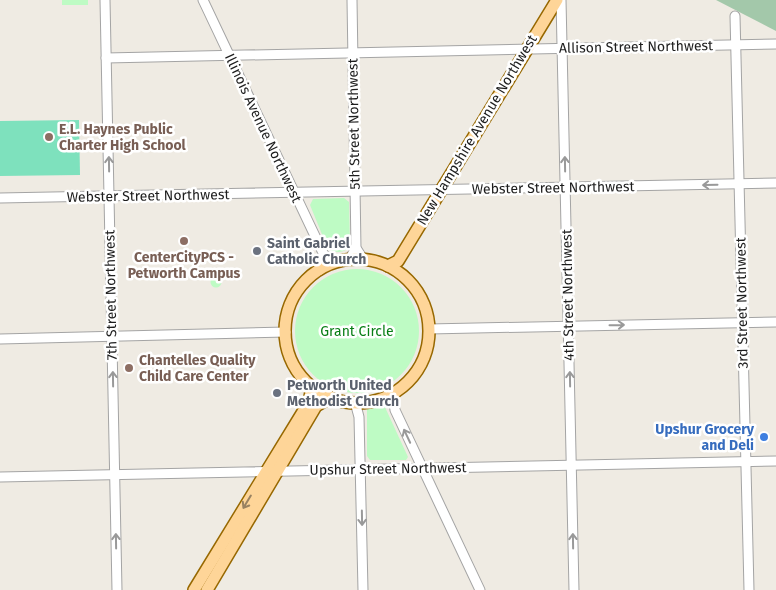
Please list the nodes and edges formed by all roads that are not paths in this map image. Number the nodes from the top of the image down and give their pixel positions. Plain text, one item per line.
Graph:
1 (106, 0) edge
2 (203, 0) edge
3 (352, 0) edge
4 (557, 0) edge
5 (561, 0) edge
6 (736, 16) dead end
7 (776, 44) edge
8 (737, 45) junction
9 (562, 48) junction
10 (527, 49) junction
11 (353, 52) junction
12 (229, 55) junction
13 (106, 58) junction
14 (776, 183) edge
15 (739, 184) junction
16 (566, 188) junction
17 (441, 189) junction
18 (355, 192) junction
19 (293, 193) junction
20 (109, 197) junction
21 (0, 198) edge
22 (356, 248) junction
23 (324, 255) junction
24 (349, 260) junction
25 (363, 260) junction
26 (337, 262) junction
27 (393, 264) junction
28 (320, 270) junction
29 (776, 322) edge
30 (743, 323) junction
31 (569, 326) junction
32 (429, 329) junction
33 (286, 332) junction
34 (112, 336) junction
35 (0, 339) edge
36 (312, 387) junction
37 (394, 393) junction
38 (332, 397) junction
39 (355, 402) junction
40 (776, 461) edge
41 (745, 462) junction
42 (572, 465) junction
43 (422, 468) junction
44 (360, 469) junction
45 (266, 470) junction
46 (279, 470) junction
47 (115, 474) junction
48 (0, 477) edge
49 (117, 590) edge
50 (194, 590) edge
51 (207, 590) edge
52 (363, 590) edge
53 (480, 590) edge
54 (574, 590) edge
55 (749, 590) edge

1 - 13 street, 7th Street Northwest
2 - 12 street, Illinois Avenue Northwest
3 - 11 street, 5th Street Northwest
4 - 10 main road, New Hampshire Avenue Northwest
5 - 9 street, 4th Street Northwest
6 - 8 street, 3rd Street Northwest
7 - 8 street, Allison Street Northwest
8 - 9 street, Allison Street Northwest
8 - 15 street, 3rd Street Northwest
9 - 10 street, Allison Street Northwest
16 -> 9 street, 4th Street Northwest
10 - 11 street, Allison Street Northwest
10 - 17 main road, New Hampshire Avenue Northwest
11 - 12 street, Allison Street Northwest
11 - 18 street, 5th Street Northwest
12 - 13 street, Allison Street Northwest
12 - 19 street, Illinois Avenue Northwest
20 -> 13 street, 7th Street Northwest
14 - 15 street, Webster Street Northwest
15 -> 16 street, Webster Street Northwest
15 - 30 street, 3rd Street Northwest
16 - 17 street, Webster Street Northwest
16 - 31 street, 4th Street Northwest
17 - 18 street, Webster Street Northwest
17 - 27 main road, New Hampshire Avenue Northwest
18 - 19 street, Webster Street Northwest
18 - 22 street, 5th Street Northwest
19 - 20 street, Webster Street Northwest
19 - 23 street, Illinois Avenue Northwest
20 - 21 street, Webster Street Northwest
20 - 34 street, 7th Street Northwest
22 - 24 street
22 - 25 street, 5th Street Northwest
23 - 26 street
23 - 28 street
24 - 25 main road
24 - 26 main road
25 - 27 main road
26 - 28 main road
27 - 32 main road
28 - 33 main road
29 - 30 street
31 -> 30 street
30 - 41 street, 3rd Street Northwest
31 - 32 street
42 -> 31 street, 4th Street Northwest
32 - 37 main road
33 - 34 street
33 - 36 main road
34 - 35 street
47 -> 34 street, 7th Street Northwest
36 - 38 main road
36 - 45 main road
37 - 39 main road
43 -> 37 street
38 - 39 main road
38 - 46 main road
39 - 44 street
40 - 41 street, Upshur Street Northwest
41 - 42 street, Upshur Street Northwest
41 - 55 street, 3rd Street Northwest
42 - 43 street, Upshur Street Northwest
54 -> 42 street, 4th Street Northwest
43 - 44 street, Upshur Street Northwest
43 - 53 street
44 - 46 street, Upshur Street Northwest
44 -> 52 street
45 - 46 street, Upshur Street Northwest
45 - 47 street, Upshur Street Northwest
45 -> 50 main road
46 - 51 main road
47 - 48 street, Upshur Street Northwest
49 -> 47 street, 7th Street Northwest

